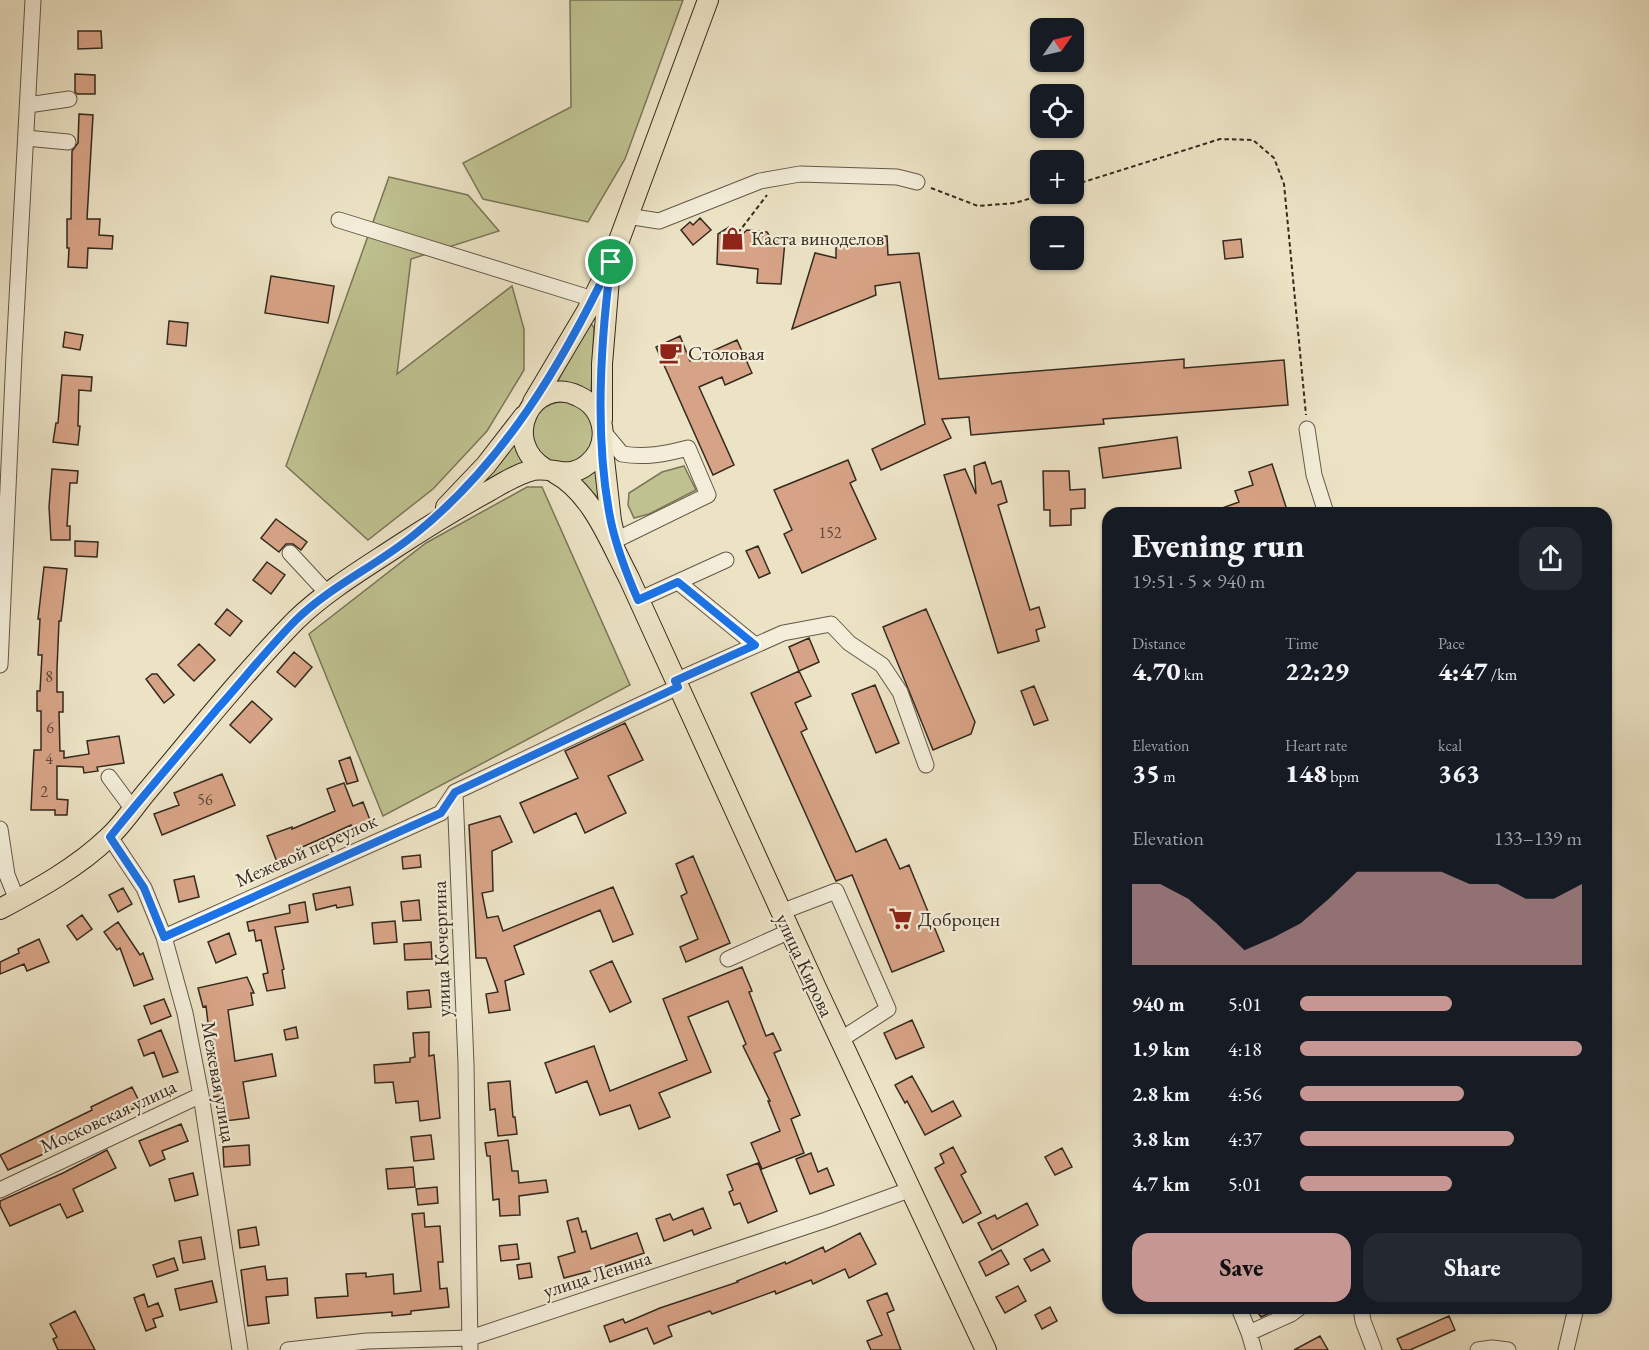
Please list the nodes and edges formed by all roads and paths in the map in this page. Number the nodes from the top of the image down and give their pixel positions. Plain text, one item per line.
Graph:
1 (33, 0) edge
2 (708, 0) edge
3 (69, 99) dead end
4 (28, 105) junction
5 (26, 138) junction
6 (68, 142) dead end
7 (771, 179) junction
8 (917, 182) joint
9 (1084, 182) edge
10 (1030, 198) edge
11 (627, 216) junction
12 (339, 220) dead end
13 (738, 233) dead end
14 (611, 262) junction
15 (593, 299) junction
16 (528, 411) junction
17 (1307, 429) joint
18 (602, 430) junction
19 (550, 471) junction
20 (1324, 507) edge
21 (412, 537) junction
22 (616, 540) junction
23 (290, 553) dead end
24 (726, 560) dead end
25 (629, 578) junction
26 (678, 582) junction
27 (328, 594) junction
28 (638, 600) junction
29 (755, 645) junction
30 (0, 665) edge
31 (676, 684) junction
32 (926, 765) dead end
33 (109, 777) dead end
34 (455, 792) junction
35 (132, 808) junction
36 (0, 830) edge
37 (110, 837) junction
38 (9, 905) edge
39 (781, 912) junction
40 (790, 931) junction
41 (164, 937) junction
42 (728, 959) dead end
43 (840, 1040) junction
44 (201, 1095) junction
45 (0, 1190) edge
46 (909, 1190) junction
47 (1241, 1314) edge
48 (1291, 1314) edge
49 (1362, 1314) edge
50 (1575, 1314) edge
51 (1248, 1333) junction
52 (470, 1344) edge
53 (240, 1350) edge
54 (288, 1350) edge
55 (986, 1350) edge
56 (1254, 1350) edge
57 (1374, 1350) edge
58 (1481, 1350) edge
59 (1508, 1350) edge
60 (1566, 1350) edge

1 - 4 street
2 - 11 main road
3 - 4 street
4 - 5 street
5 - 6 street
5 - 30 street
7 - 8 street
7 - 11 street
7 - 13 path
8 - 10 path
9 - 17 path
11 - 14 main road
12 - 15 street
14 - 15 main road
14 - 18 main road
15 - 16 main road
16 - 18 main road
16 - 19 main road
16 - 21 main road
17 - 20 street
18 - 19 main road
18 - 22 main road
18 - 22 street
19 - 21 main road
19 - 25 main road
21 - 27 main road
22 - 25 main road
23 - 27 street
24 - 26 street
25 - 28 main road, улица Кирова
26 - 28 street
26 - 29 street
27 - 35 main road
28 - 31 main road, улица Кирова
29 - 31 street
29 - 32 street
31 - 34 street
31 - 39 main road, улица Кирова
33 - 35 street
34 - 41 street, Межевой переулок
34 - 52 street, улица Кочергина
35 - 37 main road
36 - 38 street
37 - 38 main road
37 - 41 street, Межевая улица
39 - 40 main road, улица Кирова
39 - 43 street
40 - 42 street
40 - 43 main road, улица Кирова
41 - 44 street, Межевая улица
43 - 46 main road, улица Кирова
44 - 45 street, Московская улица
44 - 53 street, Межевая улица
46 - 52 street, улица Ленина
46 - 55 main road, улица Кирова
47 - 51 street
48 - 51 street
49 - 57 street
50 - 60 street
51 - 56 street
52 - 54 street, улица Ленина
58 - 59 street

